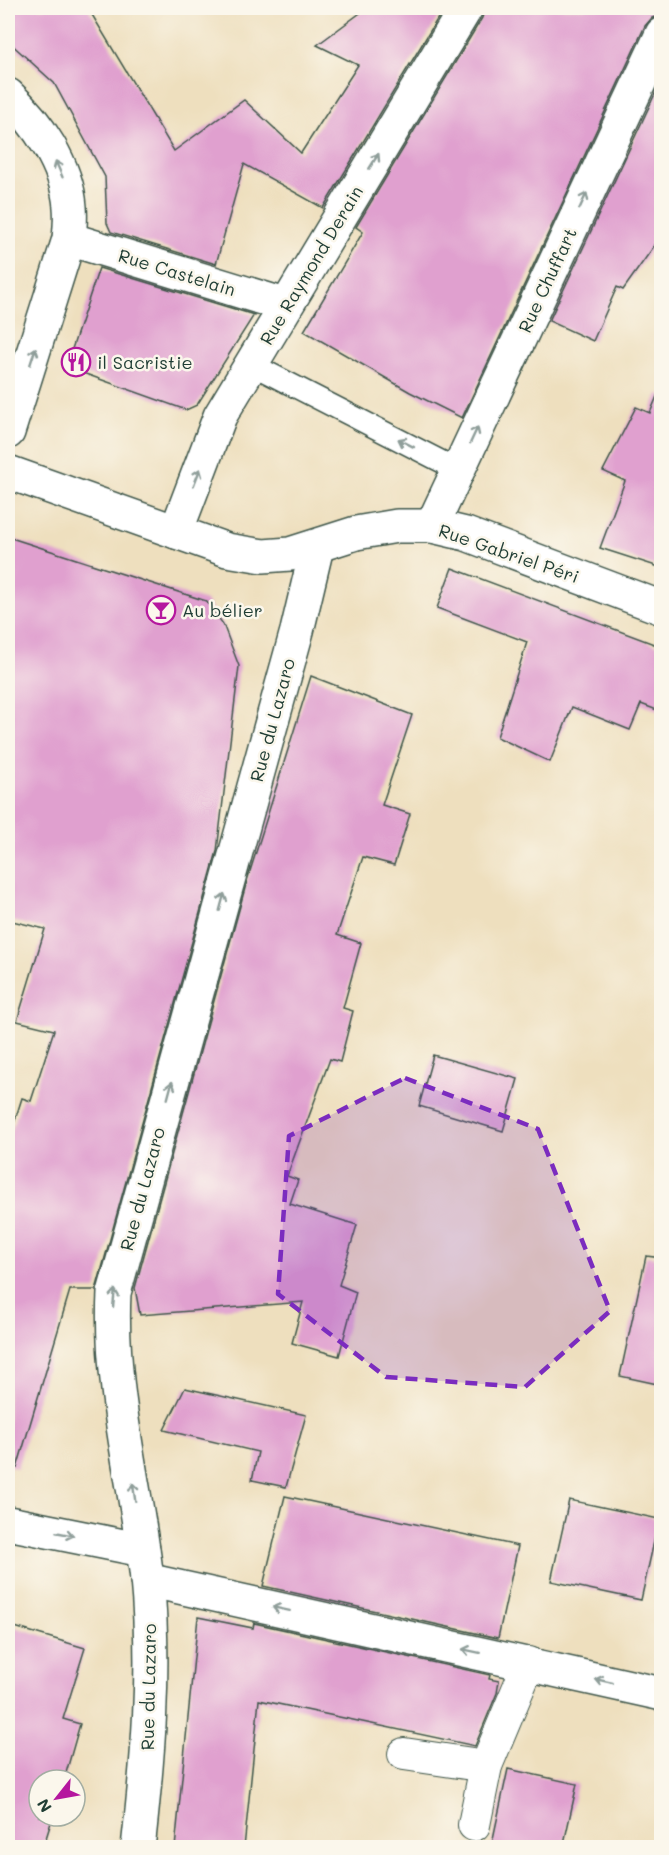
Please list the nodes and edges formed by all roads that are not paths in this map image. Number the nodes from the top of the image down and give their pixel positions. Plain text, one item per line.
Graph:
1 (466, 8) edge
2 (662, 34) edge
3 (8, 95) edge
4 (69, 239) junction
5 (285, 305) junction
6 (251, 364) junction
7 (8, 432) edge
8 (458, 470) junction
9 (8, 472) edge
10 (432, 526) junction
11 (176, 532) junction
12 (317, 547) junction
13 (662, 609) edge
14 (8, 1523) edge
15 (145, 1565) junction
16 (529, 1663) junction
17 (662, 1694) edge
18 (404, 1754) dead end
19 (486, 1766) junction
20 (474, 1824) dead end
21 (138, 1848) edge

5 -> 1 street, Rue Raymond Derain
8 -> 2 street, Rue Chuffart
4 -> 3 street
4 - 5 street, Rue Castelain
7 -> 4 street
5 - 6 street, Rue Raymond Derain
8 -> 6 lane
11 -> 6 street, Rue Raymond Derain
8 - 10 street, Rue Chuffart
9 - 11 street, Rue Gabriel Péri
10 - 12 street, Rue Gabriel Péri
10 - 13 street, Rue Gabriel Péri
11 - 12 street, Rue Gabriel Péri
15 -> 12 street, Rue du Lazaro
14 -> 15 street
16 -> 15 street
15 - 21 street, Rue du Lazaro
17 -> 16 street
16 - 19 street
18 - 19 street
19 - 20 street

